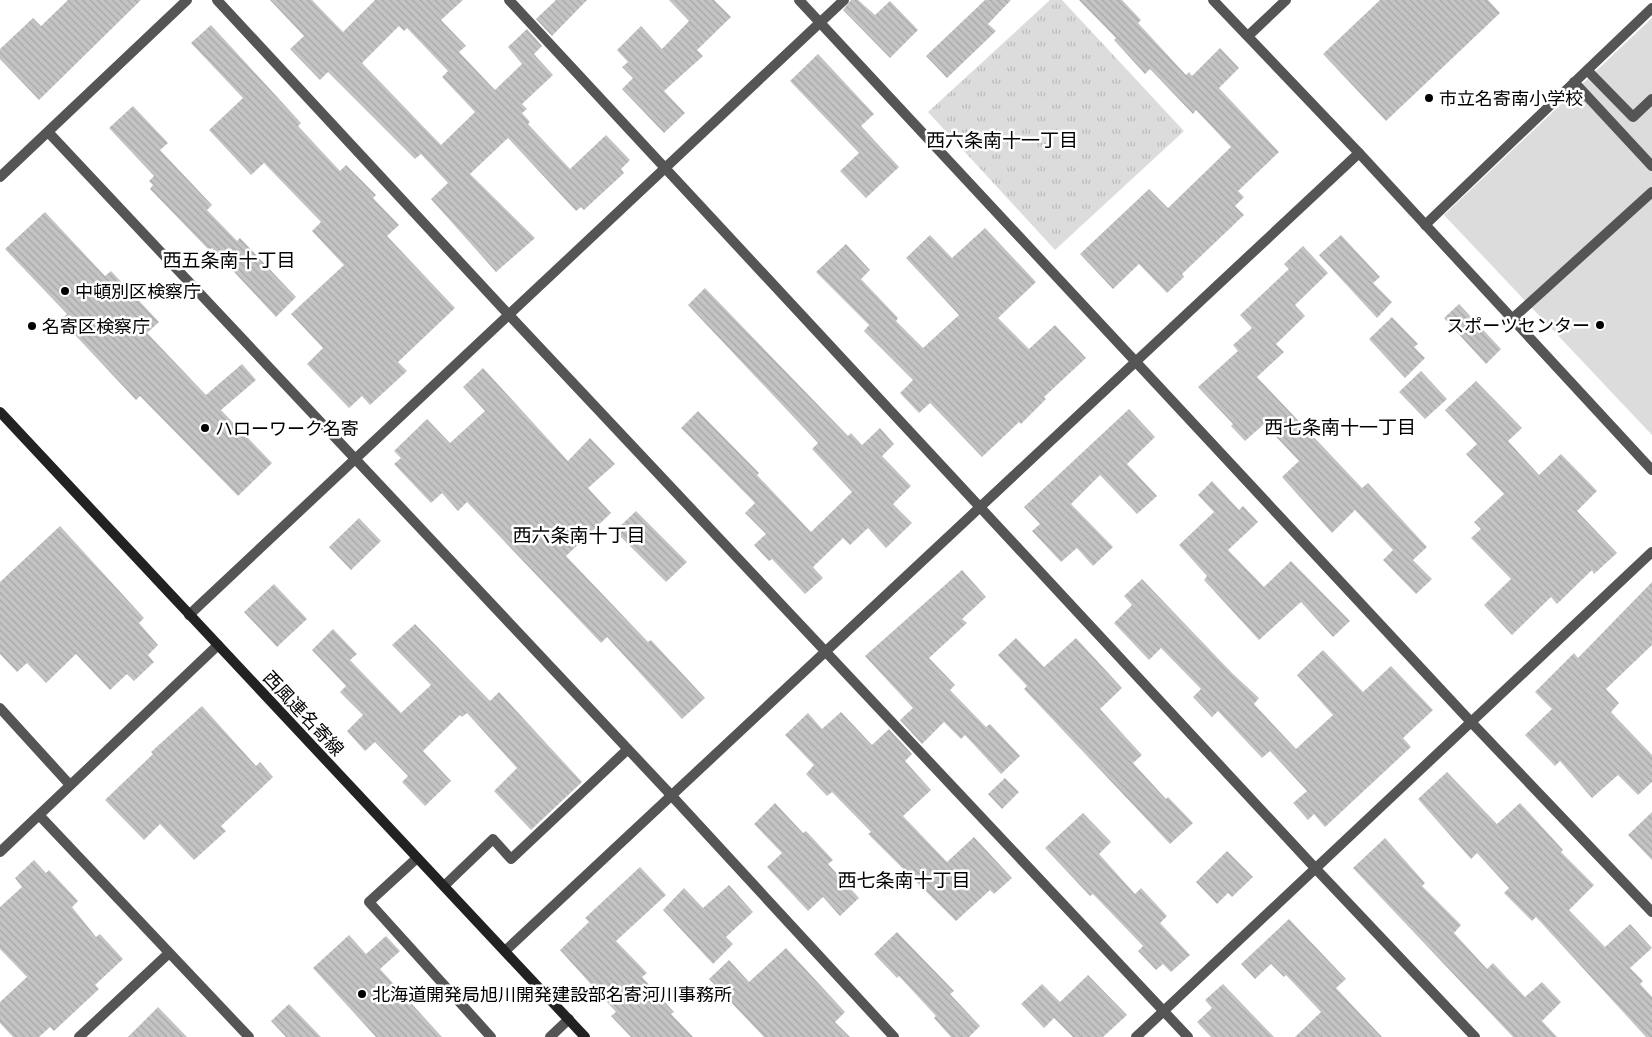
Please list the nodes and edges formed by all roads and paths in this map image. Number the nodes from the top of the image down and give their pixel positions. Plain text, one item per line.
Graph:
1 (187, 0) edge
2 (217, 0) edge
3 (509, 0) edge
4 (799, 0) edge
5 (844, 0) edge
6 (1213, 0) edge
7 (1286, 0) edge
8 (1652, 9) edge
9 (820, 22) junction
10 (1248, 36) junction
11 (1587, 70) junction
12 (1574, 82) junction
13 (1652, 99) edge
14 (48, 133) junction
15 (1358, 153) junction
16 (1652, 166) edge
17 (666, 167) junction
18 (0, 177) edge
19 (1652, 192) edge
20 (1425, 224) junction
21 (508, 315) junction
22 (1513, 318) junction
23 (1135, 362) junction
24 (0, 412) edge
25 (355, 459) junction
26 (1652, 470) edge
27 (981, 508) junction
28 (1652, 552) edge
29 (189, 615) junction
30 (218, 645) junction
31 (826, 650) junction
32 (0, 708) edge
33 (1471, 722) junction
34 (627, 750) junction
35 (70, 785) junction
36 (671, 796) junction
37 (40, 815) junction
38 (0, 852) edge
39 (418, 858) junction
40 (1316, 869) junction
41 (444, 886) junction
42 (1652, 912) edge
43 (505, 951) junction
44 (168, 954) junction
45 (1164, 1011) junction
46 (569, 1020) junction
47 (78, 1037) edge
48 (249, 1037) edge
49 (491, 1037) edge
50 (550, 1037) edge
51 (585, 1037) edge
52 (894, 1037) edge
53 (1136, 1037) edge
54 (1188, 1037) edge
55 (1475, 1037) edge

1 - 14 street
2 - 21 street
3 - 17 street
4 - 9 street
5 - 9 street
6 - 10 street
7 - 10 street
8 - 11 street
9 - 17 street
9 - 23 street
10 - 15 street
11 - 12 street
11 - 13 street
12 - 16 street
12 - 20 street
14 - 18 street
14 - 25 street
15 - 20 street
15 - 23 street
17 - 21 street
17 - 27 street
19 - 22 street
20 - 22 street
21 - 25 street
21 - 31 street
22 - 26 street
23 - 27 street
23 - 33 street
24 - 29 main road, 西風連名寄線
25 - 29 street
25 - 34 street
27 - 31 street
27 - 40 street
28 - 33 street
29 - 30 main road, 西風連名寄線
30 - 35 street
30 - 39 main road, 西風連名寄線
31 - 36 street
31 - 45 street
32 - 35 street
33 - 40 street
33 - 42 street
34 - 36 street
34 - 41 street
35 - 37 street
36 - 43 street
36 - 52 street
37 - 38 street
37 - 44 street
39 - 41 main road, 西風連名寄線
39 - 49 street
40 - 45 street
40 - 55 street
41 - 43 main road, 西風連名寄線
43 - 46 main road, 西風連名寄線
44 - 47 street
44 - 48 street
45 - 53 street
45 - 54 street
46 - 50 street
46 - 51 main road, 西風連名寄線

